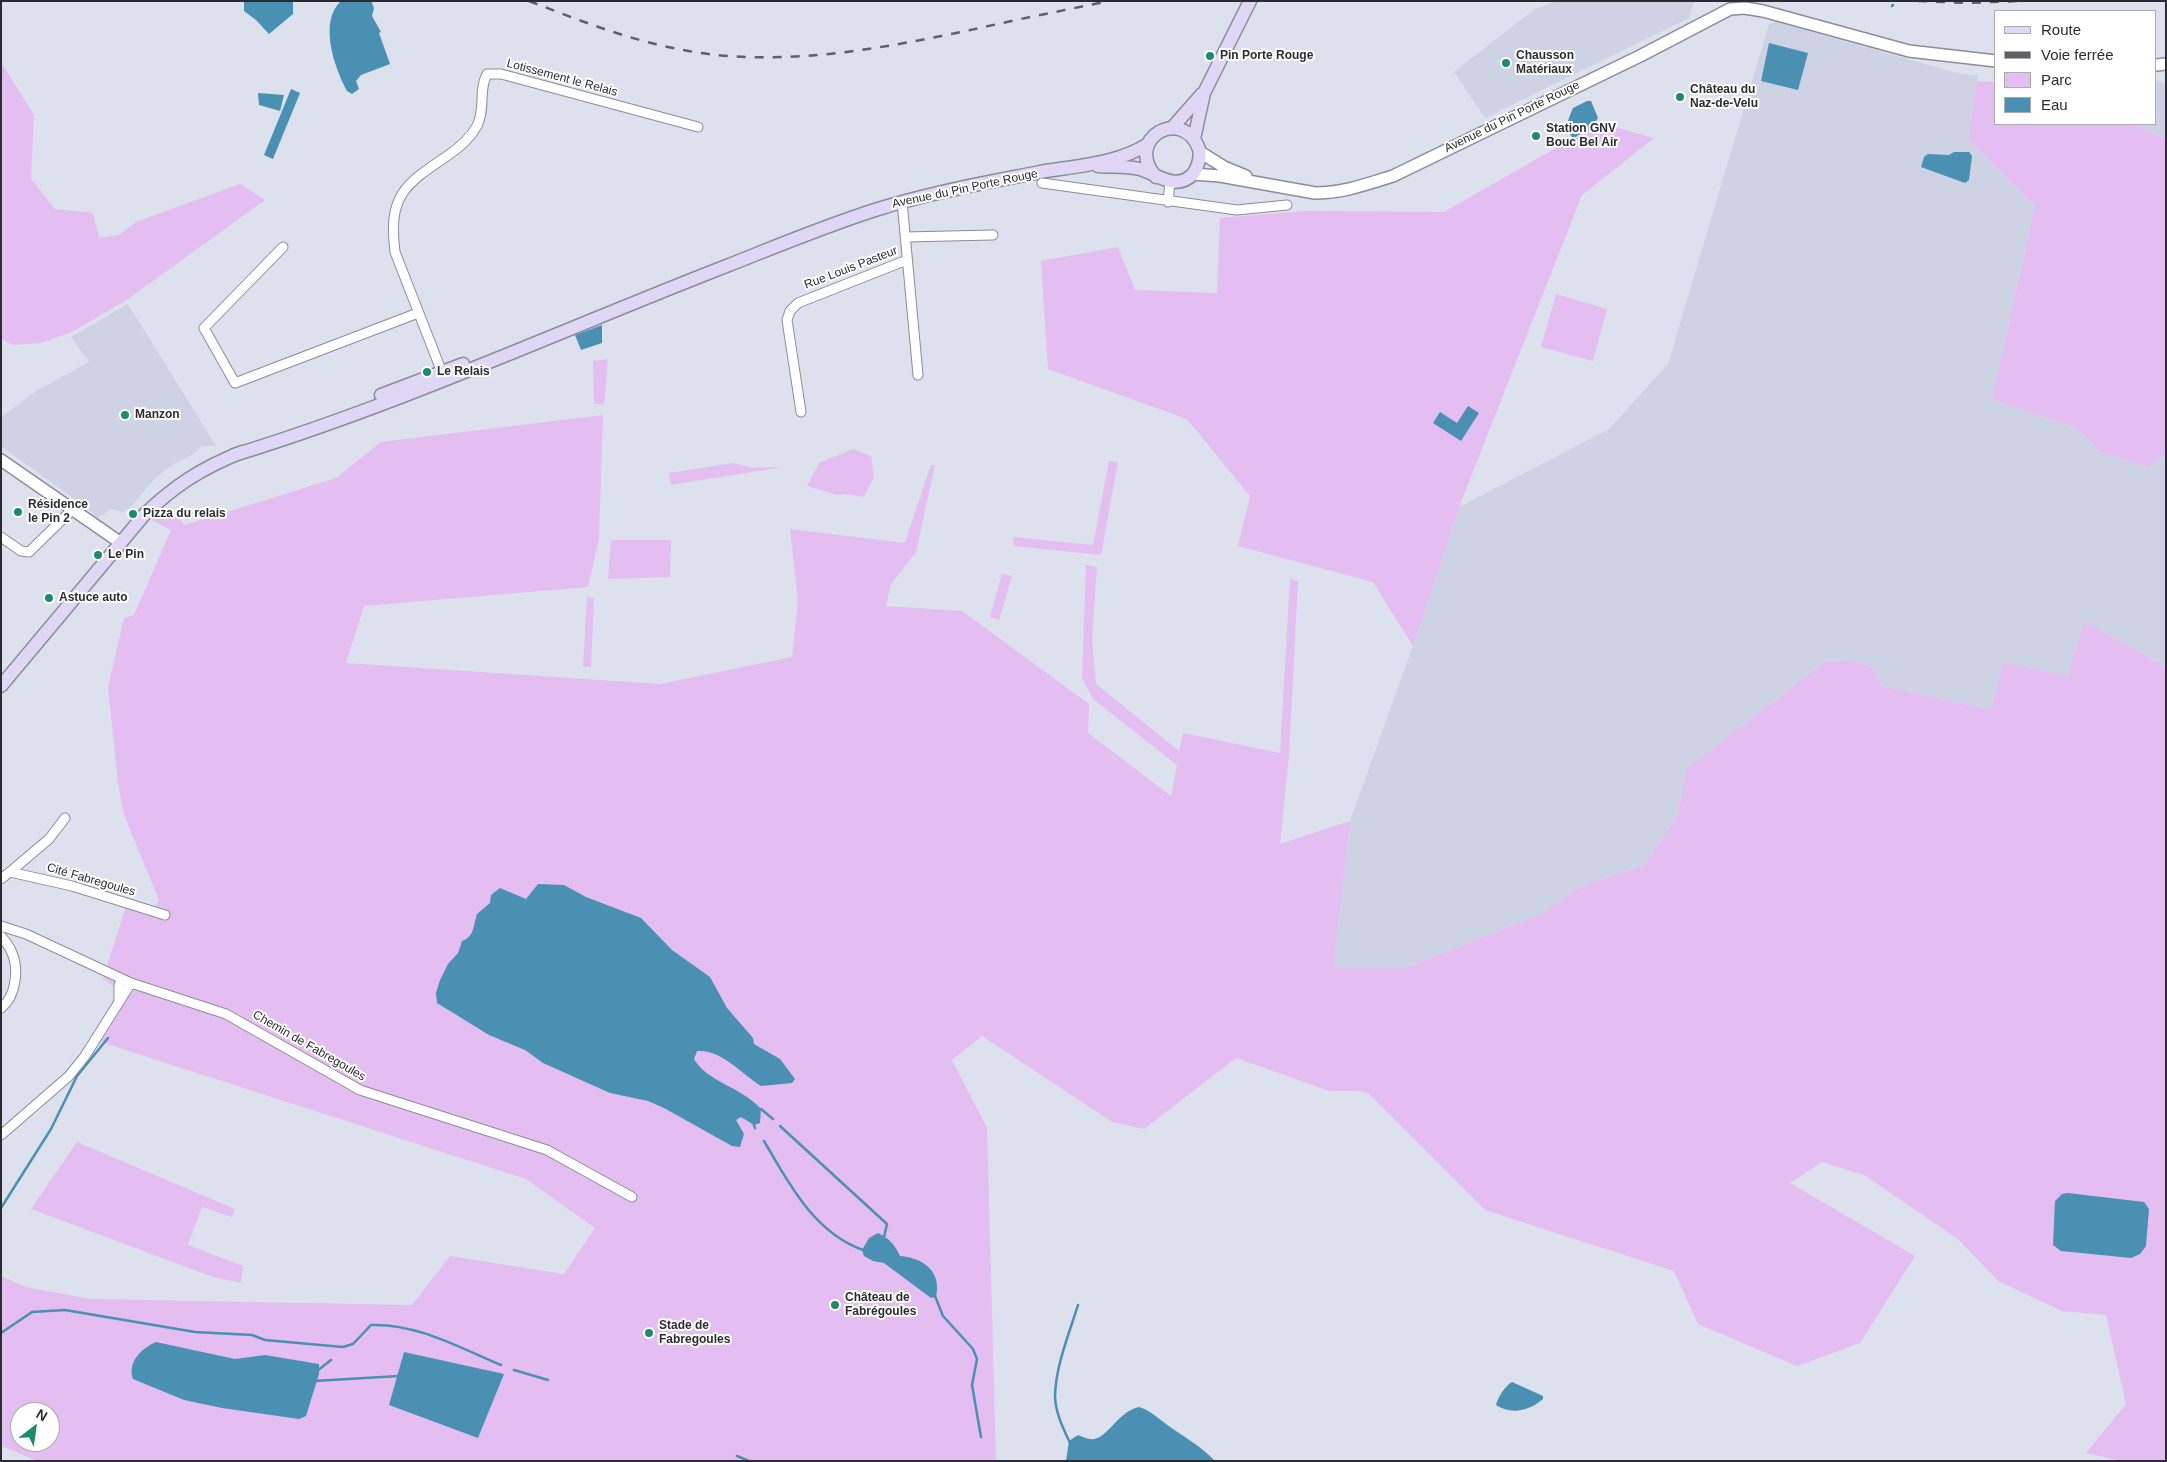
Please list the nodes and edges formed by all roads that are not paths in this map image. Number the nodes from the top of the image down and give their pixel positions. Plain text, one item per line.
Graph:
1 (1250, 1) edge
2 (1994, 61) edge
3 (1204, 93) junction
4 (698, 128) dead end
5 (1172, 128) junction
6 (1194, 139) junction
7 (1148, 144) junction
8 (1200, 152) junction
9 (1089, 165) junction
10 (1193, 174) junction
11 (1156, 177) junction
12 (1170, 182) junction
13 (1042, 183) dead end
14 (1270, 186) junction
15 (902, 201) junction
16 (1168, 202) junction
17 (1287, 205) dead end
18 (993, 235) dead end
19 (906, 237) junction
20 (283, 248) dead end
21 (907, 260) junction
22 (418, 313) junction
23 (918, 375) dead end
24 (443, 376) junction
25 (801, 412) dead end
26 (1, 460) edge
27 (72, 510) junction
28 (1, 537) edge
29 (121, 543) junction
30 (1, 686) edge
31 (65, 818) dead end
32 (10, 872) junction
33 (1, 879) edge
34 (166, 915) dead end
35 (1, 926) edge
36 (1, 936) edge
37 (122, 979) junction
38 (131, 984) junction
39 (119, 1001) junction
40 (1, 1008) edge
41 (1, 1135) edge
42 (632, 1197) dead end

1 - 3 main road
2 - 14 street, Avenue du Pin Porte Rouge
3 - 5 main road
3 - 6 main road
4 - 22 street, Lotissement le Relais
5 - 6 main road
5 - 7 main road
6 - 8 main road
7 - 9 main road, Avenue du Pin Porte Rouge
7 - 11 main road
8 - 10 main road
8 - 14 street, Avenue du Pin Porte Rouge
9 - 11 main road, Avenue du Pin Porte Rouge
9 - 15 main road, Avenue du Pin Porte Rouge
10 - 12 main road
10 - 14 street, Avenue du Pin Porte Rouge
11 - 12 main road
12 - 16 street
13 - 16 street, Avenue du Pin Porte Rouge
15 - 19 street, Rue Louis Pasteur
15 - 24 main road, Avenue du Pin Porte Rouge
16 - 17 street, Avenue du Pin Porte Rouge
18 - 19 street
19 - 21 street, Rue Louis Pasteur
20 - 22 street
21 - 23 street, Rue Louis Pasteur
21 - 25 street, Rue Louis Pasteur
22 - 24 street, Lotissement le Relais
24 - 29 main road, Avenue du Pin Porte Rouge
26 - 27 street
27 - 28 street
27 - 29 street
29 - 30 main road, Avenue du Pin Porte Rouge
31 - 32 street, Cité Fabregoules
32 - 33 street, Cité Fabregoules
32 - 34 street, Cité Fabregoules
35 - 37 street, Chemin de Fabregoules
36 - 40 street
37 - 38 street, Chemin de Fabregoules
37 - 39 street
38 - 39 street
38 - 42 street, Chemin de Fabregoules
39 - 41 street

